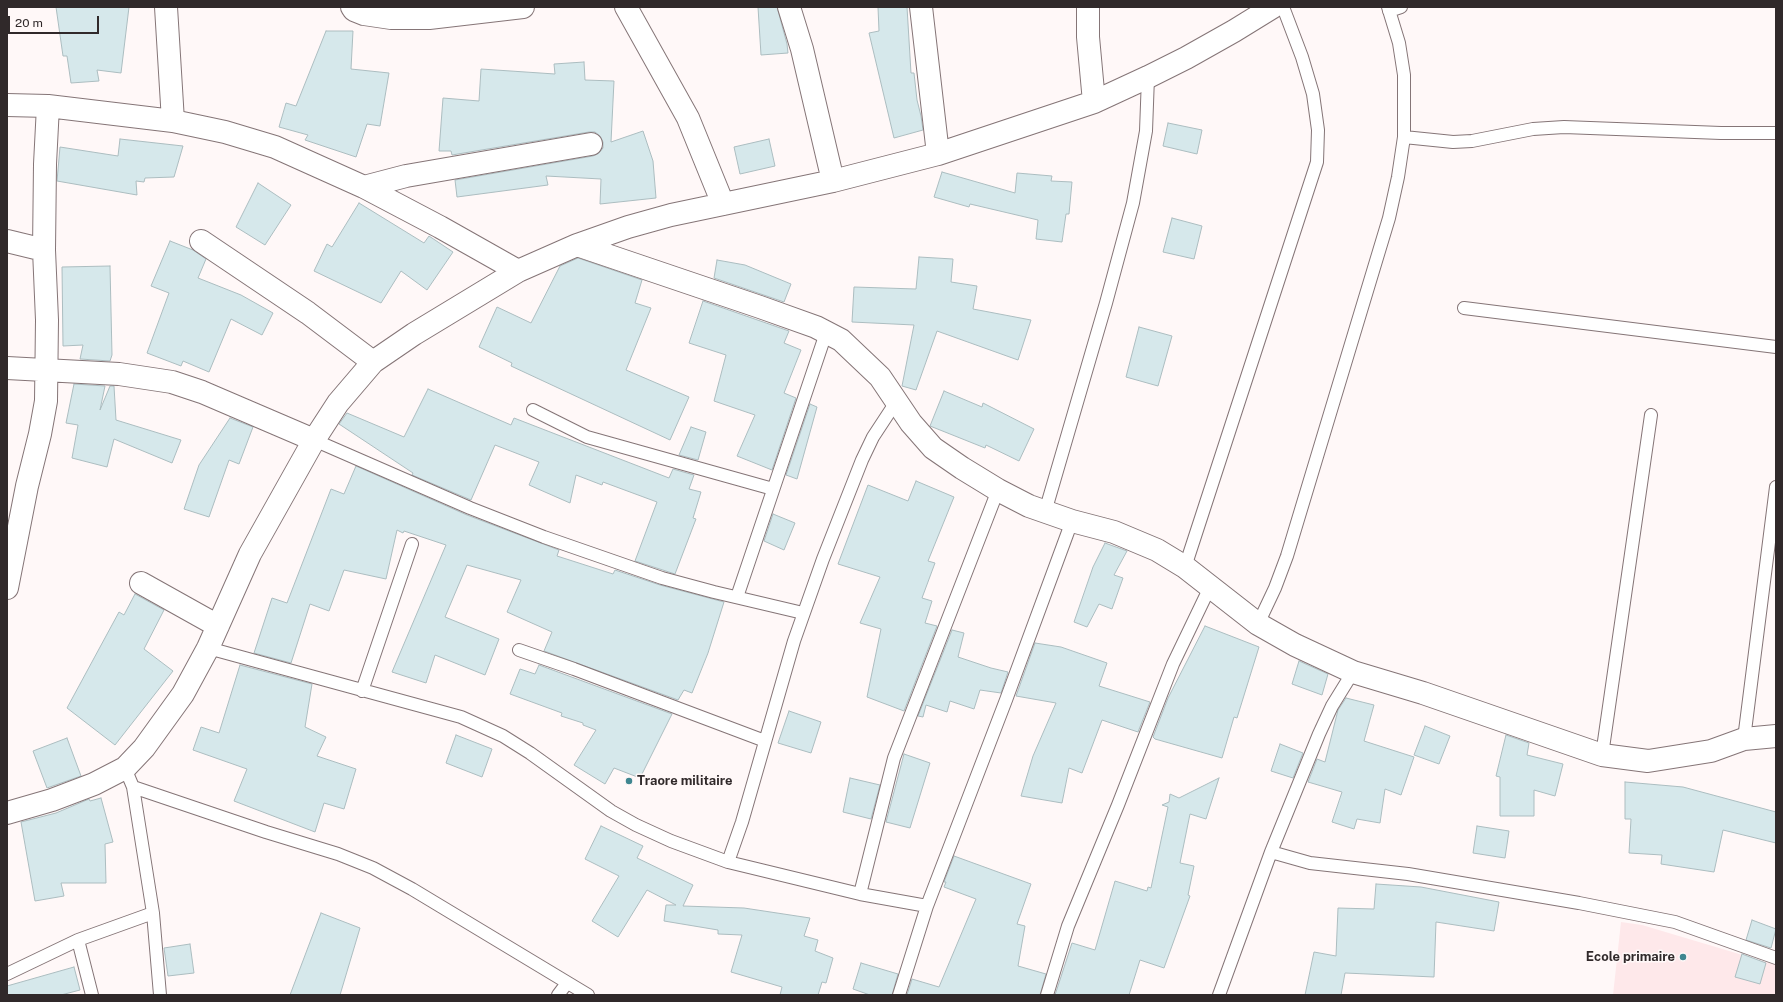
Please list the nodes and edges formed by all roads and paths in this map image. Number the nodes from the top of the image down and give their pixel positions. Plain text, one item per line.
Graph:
1 (166, 7) edge
2 (352, 7) edge
3 (524, 7) edge
4 (626, 7) edge
5 (789, 7) edge
6 (921, 7) edge
7 (1088, 7) edge
8 (1273, 7) edge
9 (1282, 7) edge
10 (1393, 8) edge
11 (1148, 77) junction
12 (1094, 102) junction
13 (7, 105) edge
14 (48, 106) junction
15 (173, 121) junction
16 (1776, 133) edge
17 (1404, 137) junction
18 (591, 144) dead end
19 (938, 154) junction
20 (833, 181) junction
21 (364, 187) junction
22 (723, 204) junction
23 (7, 241) edge
24 (201, 241) dead end
25 (577, 245) junction
26 (44, 250) junction
27 (518, 271) junction
28 (1464, 308) dead end
29 (826, 333) junction
30 (1776, 347) edge
31 (373, 362) junction
32 (7, 368) edge
33 (46, 371) junction
34 (896, 402) junction
35 (533, 410) dead end
36 (1651, 415) dead end
37 (314, 440) junction
38 (1776, 487) edge
39 (773, 489) junction
40 (998, 490) junction
41 (1045, 512) junction
42 (1072, 522) junction
43 (412, 544) dead end
44 (1185, 567) junction
45 (141, 584) dead end
46 (1210, 586) junction
47 (7, 588) edge
48 (737, 597) junction
49 (803, 613) junction
50 (1258, 624) junction
51 (218, 626) junction
52 (208, 648) junction
53 (519, 650) dead end
54 (1353, 672) junction
55 (362, 691) junction
56 (1776, 736) edge
57 (1744, 739) junction
58 (765, 741) junction
59 (1602, 755) junction
60 (129, 778) junction
61 (7, 813) edge
62 (1271, 852) junction
63 (728, 862) junction
64 (860, 894) junction
65 (927, 906) junction
66 (153, 913) junction
67 (78, 940) junction
68 (1776, 958) edge
69 (7, 974) edge
70 (567, 983) junction
71 (92, 995) edge
72 (160, 995) edge
73 (558, 995) edge
74 (588, 995) edge
75 (899, 995) edge
76 (1047, 995) edge
77 (1219, 995) edge

1 - 15 street
2 - 3 street
4 - 22 street
5 - 20 street
6 - 19 street
7 - 12 street
8 - 11 street
9 - 44 lane
10 - 17 lane
11 - 12 street
11 - 41 lane
12 - 19 street
13 - 14 street
14 - 15 street
14 - 26 street
15 - 21 street
16 - 17 lane
17 - 50 lane
18 - 21 street
19 - 20 street
20 - 22 street
21 - 27 street
22 - 25 street
23 - 26 street
24 - 31 street
25 - 27 street
25 - 29 street
26 - 33 street
27 - 31 street
28 - 30 lane
29 - 34 street
29 - 39 lane
31 - 37 street
32 - 33 street
33 - 37 street
33 - 47 street
34 - 40 street
34 - 49 lane
35 - 39 lane
36 - 59 lane
37 - 48 lane
37 - 51 street
38 - 57 lane
39 - 48 lane
40 - 41 street
40 - 64 lane
41 - 42 street
42 - 44 street
42 - 65 lane
43 - 55 lane
44 - 46 street
45 - 51 street
46 - 50 street
46 - 76 lane
48 - 49 lane
49 - 58 lane
50 - 54 street
51 - 52 street
52 - 55 lane
52 - 60 street
53 - 58 lane
54 - 59 street
54 - 62 lane
55 - 63 lane
56 - 57 street
57 - 59 street
58 - 63 lane
60 - 61 street
60 - 66 lane
60 - 70 lane
62 - 68 lane
62 - 77 lane
63 - 64 lane
64 - 65 lane
65 - 75 lane
66 - 67 lane
66 - 72 lane
67 - 69 lane
67 - 71 lane
70 - 73 lane
70 - 74 lane

